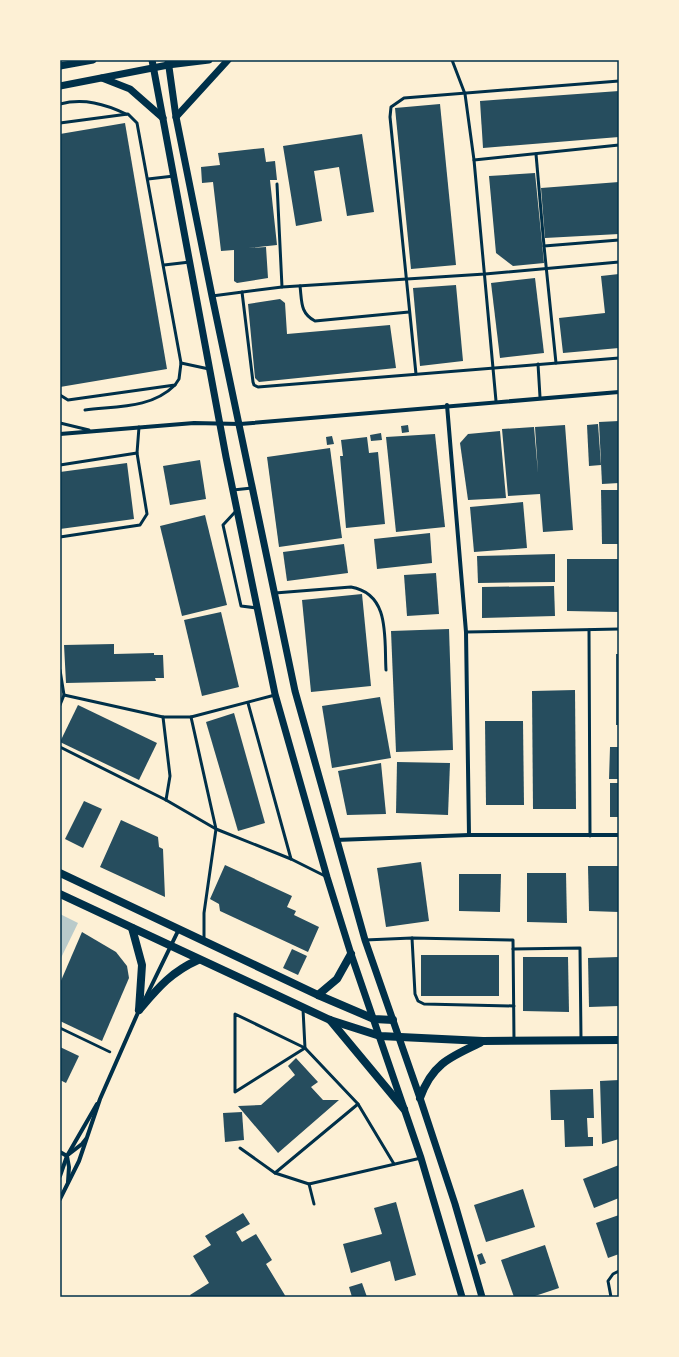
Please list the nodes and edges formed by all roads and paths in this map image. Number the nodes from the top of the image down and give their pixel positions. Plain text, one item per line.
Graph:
1 (93, 60) edge
2 (152, 60) edge
3 (209, 60) edge
4 (228, 60) edge
5 (452, 60) edge
6 (168, 63) edge
7 (60, 66) edge
8 (153, 68) junction
9 (102, 78) junction
10 (619, 81) edge
11 (60, 86) edge
12 (465, 94) junction
13 (60, 104) edge
14 (128, 114) junction
15 (176, 116) junction
16 (163, 118) junction
17 (60, 123) edge
18 (619, 145) edge
19 (536, 154) junction
20 (474, 160) junction
21 (174, 176) junction
22 (148, 179) junction
23 (277, 184) dead end
24 (619, 240) edge
25 (544, 246) junction
26 (190, 262) junction
27 (619, 262) edge
28 (164, 265) junction
29 (546, 268) junction
30 (485, 274) junction
31 (405, 278) junction
32 (300, 286) junction
33 (282, 287) junction
34 (242, 292) junction
35 (212, 296) junction
36 (409, 312) junction
37 (619, 358) edge
38 (556, 363) junction
39 (181, 364) junction
40 (538, 364) junction
41 (493, 367) junction
42 (209, 369) junction
43 (416, 374) junction
44 (175, 385) junction
45 (619, 392) edge
46 (60, 395) edge
47 (540, 397) junction
48 (496, 401) junction
49 (447, 405) junction
50 (84, 410) dead end
51 (60, 423) edge
52 (219, 424) junction
53 (240, 424) junction
54 (138, 427) junction
55 (90, 430) junction
56 (60, 434) edge
57 (137, 453) junction
58 (60, 465) edge
59 (252, 488) junction
60 (233, 490) junction
61 (237, 510) junction
62 (60, 537) edge
63 (273, 593) junction
64 (258, 608) junction
65 (619, 628) edge
66 (589, 630) junction
67 (466, 632) junction
68 (60, 670) edge
69 (386, 670) dead end
70 (275, 694) junction
71 (64, 695) junction
72 (248, 703) junction
73 (60, 705) edge
74 (163, 717) junction
75 (190, 718) junction
76 (60, 747) edge
77 (166, 800) junction
78 (216, 829) junction
79 (469, 835) junction
80 (619, 835) edge
81 (590, 836) junction
82 (336, 840) junction
83 (291, 859) junction
84 (60, 873) edge
85 (327, 877) junction
86 (60, 894) edge
87 (132, 928) junction
88 (179, 929) junction
89 (412, 938) junction
90 (365, 940) junction
91 (204, 941) junction
92 (170, 947) junction
93 (513, 949) junction
94 (351, 954) junction
95 (198, 960) junction
96 (318, 995) junction
97 (514, 1006) junction
98 (303, 1007) junction
99 (139, 1010) junction
100 (374, 1019) junction
101 (330, 1020) junction
102 (394, 1020) junction
103 (60, 1028) edge
104 (380, 1036) junction
105 (399, 1038) junction
106 (619, 1040) edge
107 (483, 1041) junction
108 (514, 1041) junction
109 (581, 1041) junction
110 (305, 1048) junction
111 (118, 1056) junction
112 (420, 1098) junction
113 (100, 1099) junction
114 (358, 1104) junction
115 (404, 1109) junction
116 (91, 1130) junction
117 (240, 1148) dead end
118 (60, 1152) edge
119 (67, 1156) junction
120 (421, 1158) junction
121 (394, 1164) junction
122 (275, 1173) junction
123 (60, 1176) edge
124 (309, 1184) junction
125 (68, 1187) junction
126 (60, 1199) edge
127 (314, 1204) dead end
128 (619, 1271) edge
129 (462, 1297) edge
130 (482, 1297) edge
131 (611, 1297) edge

1 - 7 street
2 - 8 street
3 - 6 street
4 - 15 street
5 - 12 lane
6 - 8 street
6 - 15 street
8 - 9 street
8 - 16 street
9 - 11 street
9 - 16 street
10 - 12 lane
12 - 20 lane
12 - 31 lane
13 - 14 lane
14 - 17 lane
14 - 22 lane
15 - 35 street
16 - 21 street
18 - 19 lane
19 - 20 lane
19 - 25 lane
20 - 30 lane
21 - 22 lane
21 - 26 street
22 - 28 lane
23 - 33 lane
24 - 25 lane
25 - 29 lane
26 - 28 lane
26 - 42 street
27 - 29 lane
28 - 39 lane
29 - 30 lane
29 - 38 lane
30 - 31 lane
30 - 41 lane
31 - 32 lane
31 - 36 lane
32 - 33 lane
32 - 36 lane
33 - 34 lane
34 - 35 lane
34 - 43 lane
35 - 53 street
36 - 43 lane
37 - 38 lane
38 - 40 lane
39 - 42 lane
39 - 44 lane
40 - 41 lane
40 - 47 lane
41 - 43 lane
41 - 48 lane
42 - 52 street
44 - 46 lane
44 - 50 lane
45 - 47 street
47 - 48 street
48 - 49 street
49 - 53 street
49 - 67 street
51 - 55 lane
52 - 53 street
52 - 54 street
52 - 60 street
53 - 59 street
54 - 55 street
54 - 57 lane
55 - 56 street
57 - 58 lane
57 - 62 lane
59 - 60 lane
59 - 63 street
60 - 61 street
61 - 64 street
61 - 64 lane
63 - 69 lane
63 - 82 street
64 - 70 street
65 - 66 lane
66 - 67 lane
66 - 81 lane
67 - 79 street
68 - 71 lane
70 - 72 lane
70 - 85 street
71 - 73 lane
71 - 74 lane
72 - 75 lane
72 - 83 lane
74 - 75 lane
74 - 77 lane
75 - 78 lane
76 - 77 lane
77 - 78 lane
78 - 83 lane
78 - 91 lane
79 - 81 street
79 - 82 street
80 - 81 street
82 - 90 street
83 - 85 lane
84 - 88 main road
85 - 94 street
86 - 87 main road
87 - 92 main road
87 - 99 main road
88 - 91 main road
88 - 92 street
89 - 90 lane
89 - 93 lane
89 - 97 lane
90 - 102 street
91 - 96 main road
92 - 95 main road
92 - 99 street
93 - 97 lane
93 - 109 lane
94 - 96 main road
94 - 100 street
95 - 98 main road
95 - 99 main road
96 - 100 main road
97 - 108 lane
98 - 101 main road
98 - 110 lane
99 - 111 street
100 - 102 main road
100 - 104 street
101 - 104 main road
101 - 115 main road
102 - 105 street
103 - 111 path
104 - 105 main road
104 - 115 street
105 - 107 main road
105 - 112 street
106 - 109 main road
107 - 108 main road
107 - 112 main road
108 - 109 main road
110 - 110 lane
110 - 114 lane
111 - 113 street
112 - 130 street
113 - 116 street
113 - 119 street
114 - 121 lane
114 - 122 lane
115 - 120 street
116 - 119 street
116 - 125 street
117 - 122 lane
118 - 119 street
119 - 123 street
119 - 125 street
120 - 121 lane
120 - 129 street
121 - 124 lane
122 - 124 lane
124 - 127 lane
125 - 126 street
128 - 131 lane

